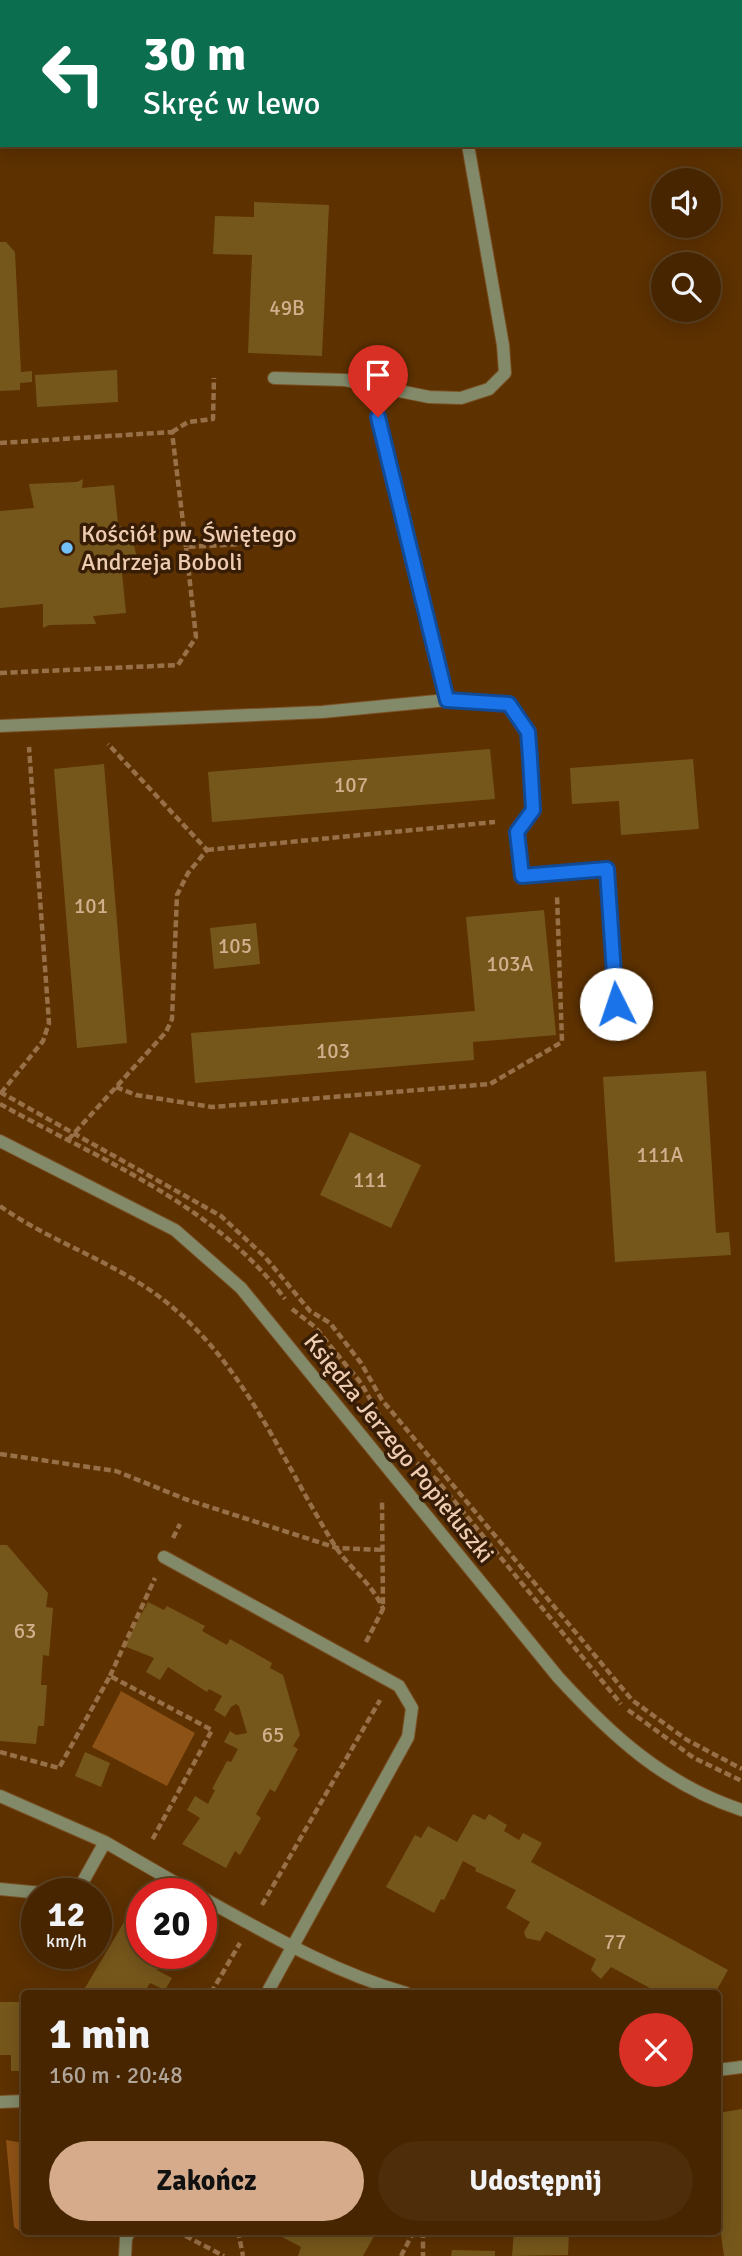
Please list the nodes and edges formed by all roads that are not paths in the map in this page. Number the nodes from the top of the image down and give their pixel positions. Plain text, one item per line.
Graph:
1 (468, 147) edge
2 (274, 378) dead end
3 (378, 417) dead end
4 (447, 700) junction
5 (0, 726) edge
6 (616, 1004) dead end
7 (0, 1141) edge
8 (164, 1557) road end
9 (0, 1796) edge
10 (742, 1810) edge
11 (105, 1842) junction
12 (85, 1878) edge
13 (168, 1878) edge
14 (0, 1889) edge
15 (21, 1891) edge
16 (217, 1906) edge
17 (293, 1949) junction
18 (269, 1990) edge
19 (395, 1990) edge
20 (742, 2067) edge
21 (721, 2070) edge
22 (21, 2101) edge
23 (0, 2102) edge
24 (128, 2235) edge
25 (125, 2256) edge

1 - 2 street
3 - 4 street
4 - 5 street
4 - 6 street
7 - 10 street, Księdza Jerzego Popiełuszki
8 - 17 street
9 - 11 street
11 - 12 street
11 - 13 street
14 - 15 street
16 - 17 street
17 - 18 street
17 - 19 street
20 - 21 street
22 - 23 street
24 - 25 street

